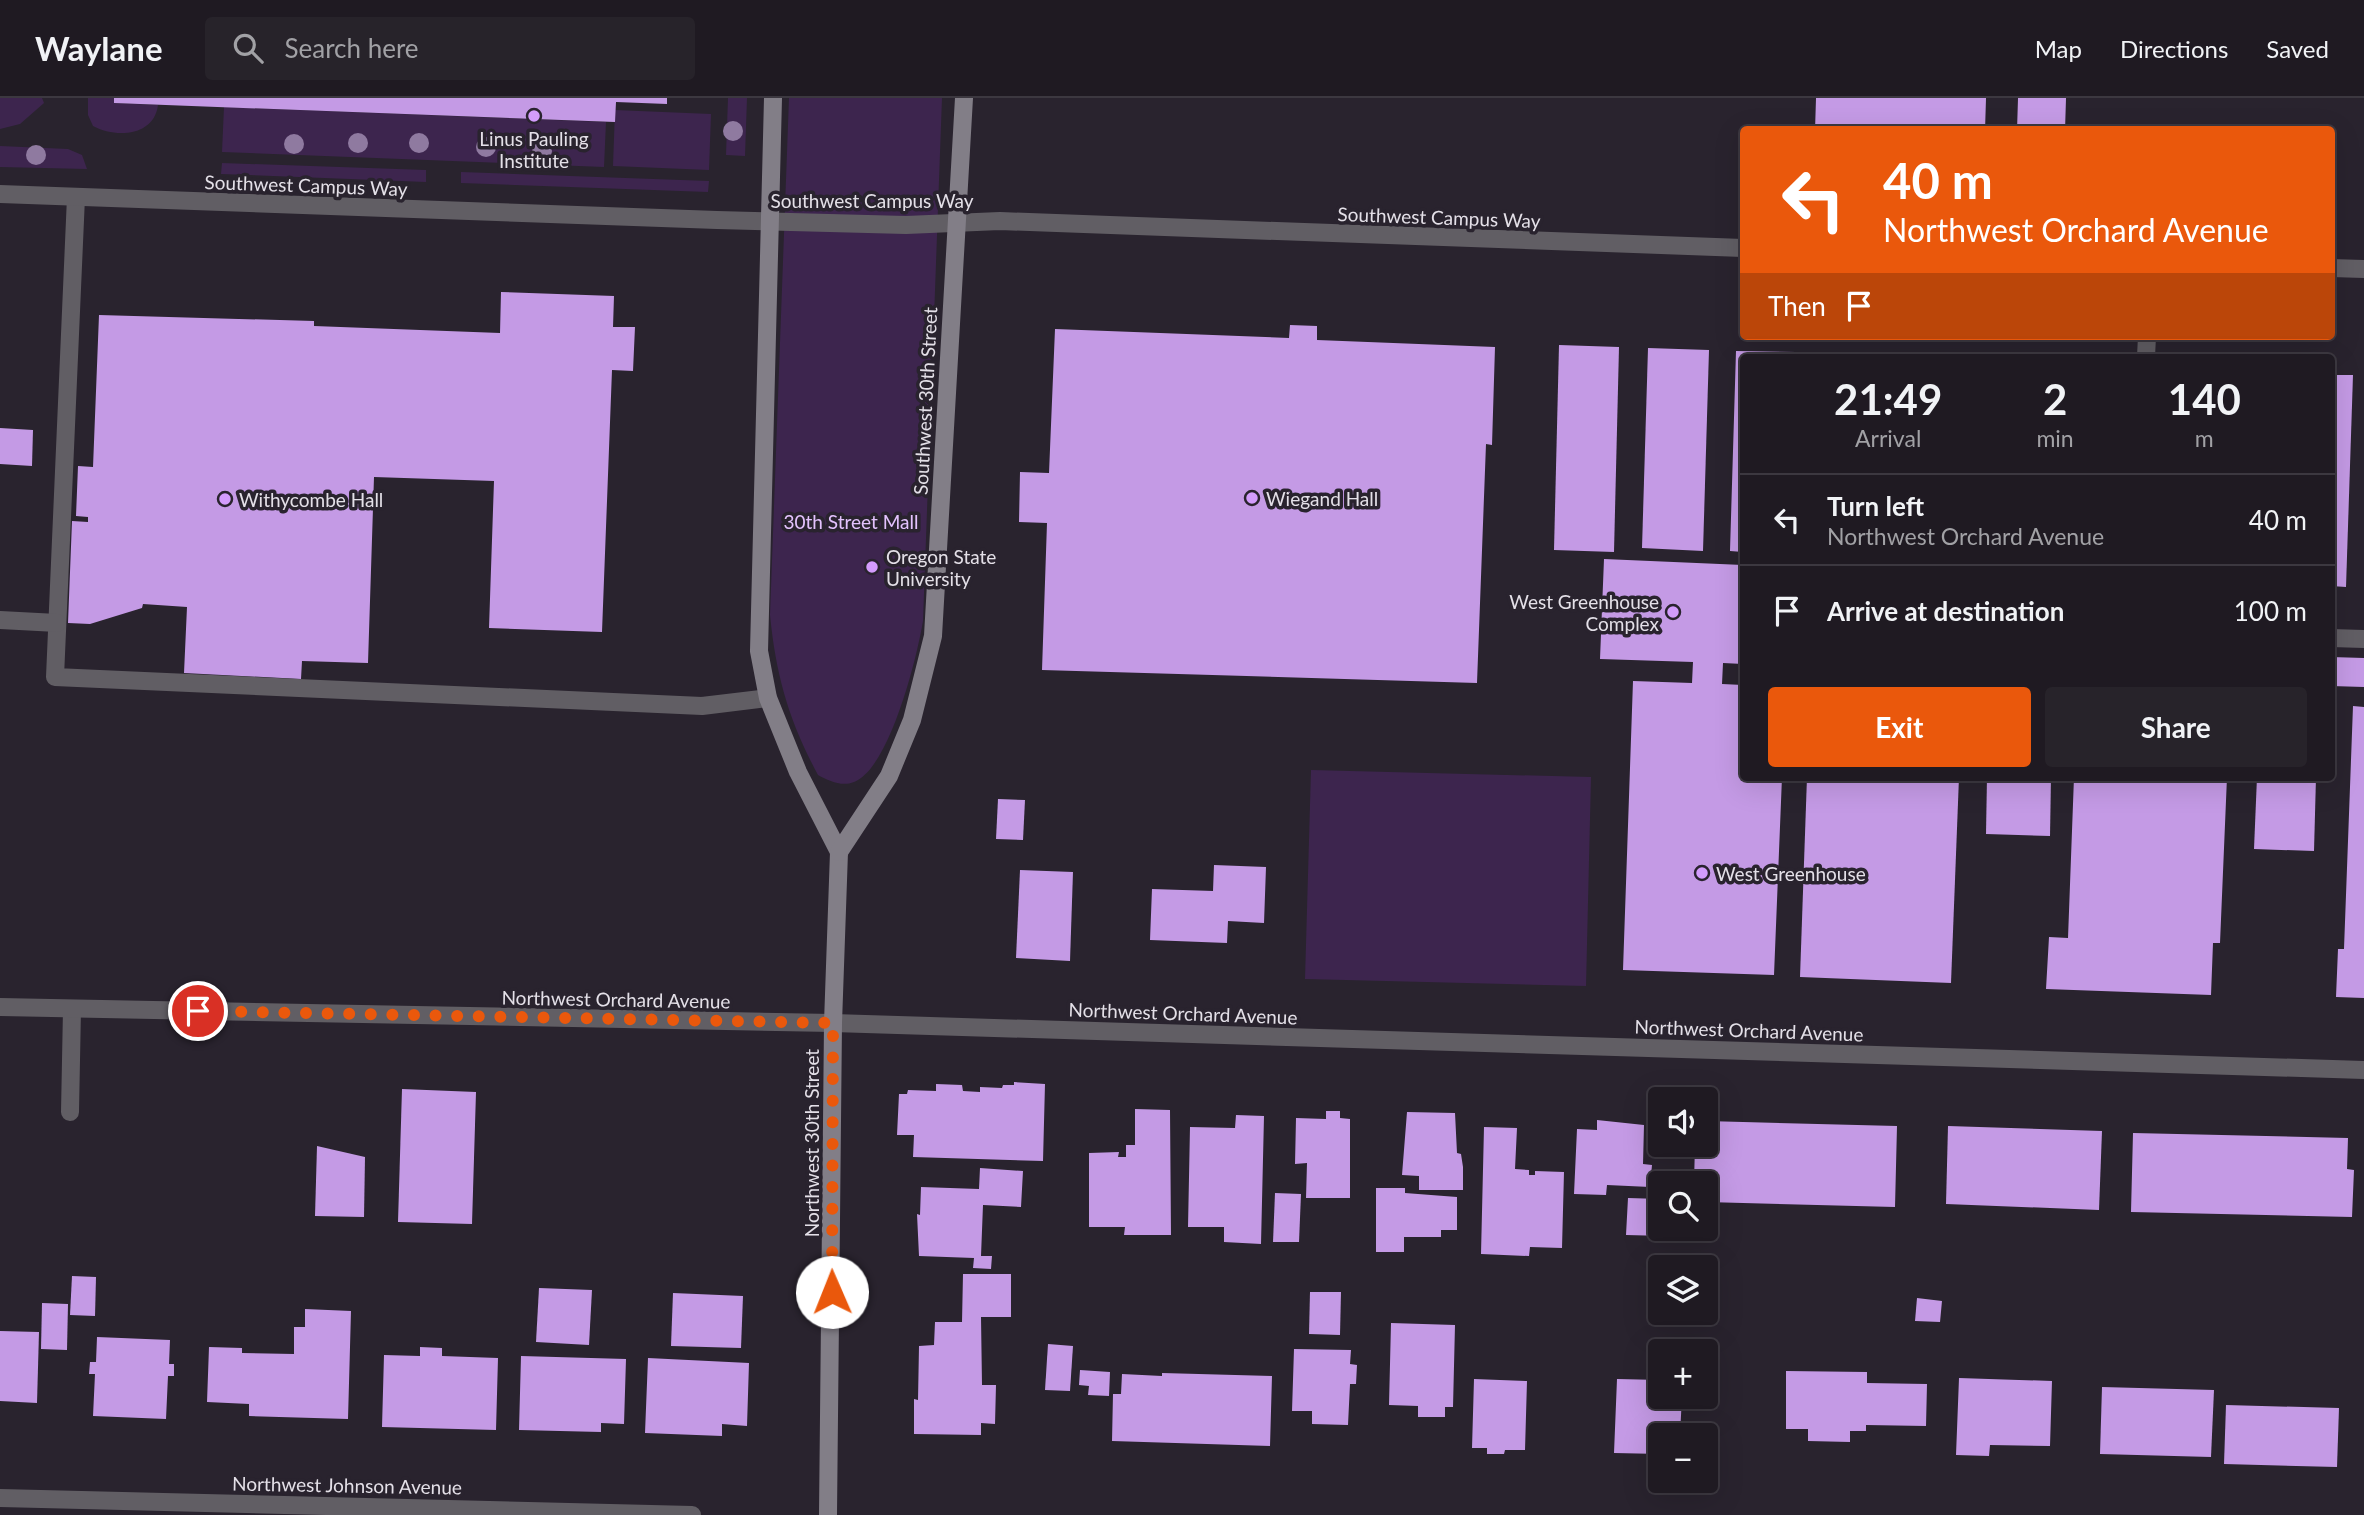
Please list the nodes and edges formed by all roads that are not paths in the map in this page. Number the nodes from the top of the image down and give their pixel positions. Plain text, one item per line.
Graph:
1 (773, 98) edge
2 (964, 98) edge
3 (0, 194) edge
4 (76, 197) junction
5 (768, 221) junction
6 (958, 221) junction
7 (1740, 248) edge
8 (2335, 268) edge
9 (2364, 269) edge
10 (0, 620) edge
11 (58, 623) junction
12 (2335, 638) edge
13 (2364, 639) edge
14 (768, 698) junction
15 (839, 852) junction
16 (0, 1007) edge
17 (72, 1009) junction
18 (833, 1023) junction
19 (2364, 1070) edge
20 (70, 1112) dead end
21 (0, 1498) edge
22 (314, 1510) edge
23 (692, 1515) edge
24 (828, 1515) edge

1 - 5 street
2 - 6 street, Southwest 30th Street
3 - 4 street, Southwest Campus Way
4 - 5 street, Southwest Campus Way
4 - 11 street
5 - 6 street, Southwest Campus Way
5 - 14 street
6 - 7 street, Southwest Campus Way
6 - 15 street, Southwest 30th Street
8 - 9 street
10 - 11 street
11 - 14 street
12 - 13 street
14 - 15 street
15 - 18 street
16 - 17 street, Northwest Orchard Avenue
17 - 18 street, Northwest Orchard Avenue
17 - 20 street
18 - 19 street, Northwest Orchard Avenue
18 - 24 street, Northwest 30th Street
21 - 22 street, Northwest Johnson Avenue
22 - 23 street, Northwest Johnson Avenue

